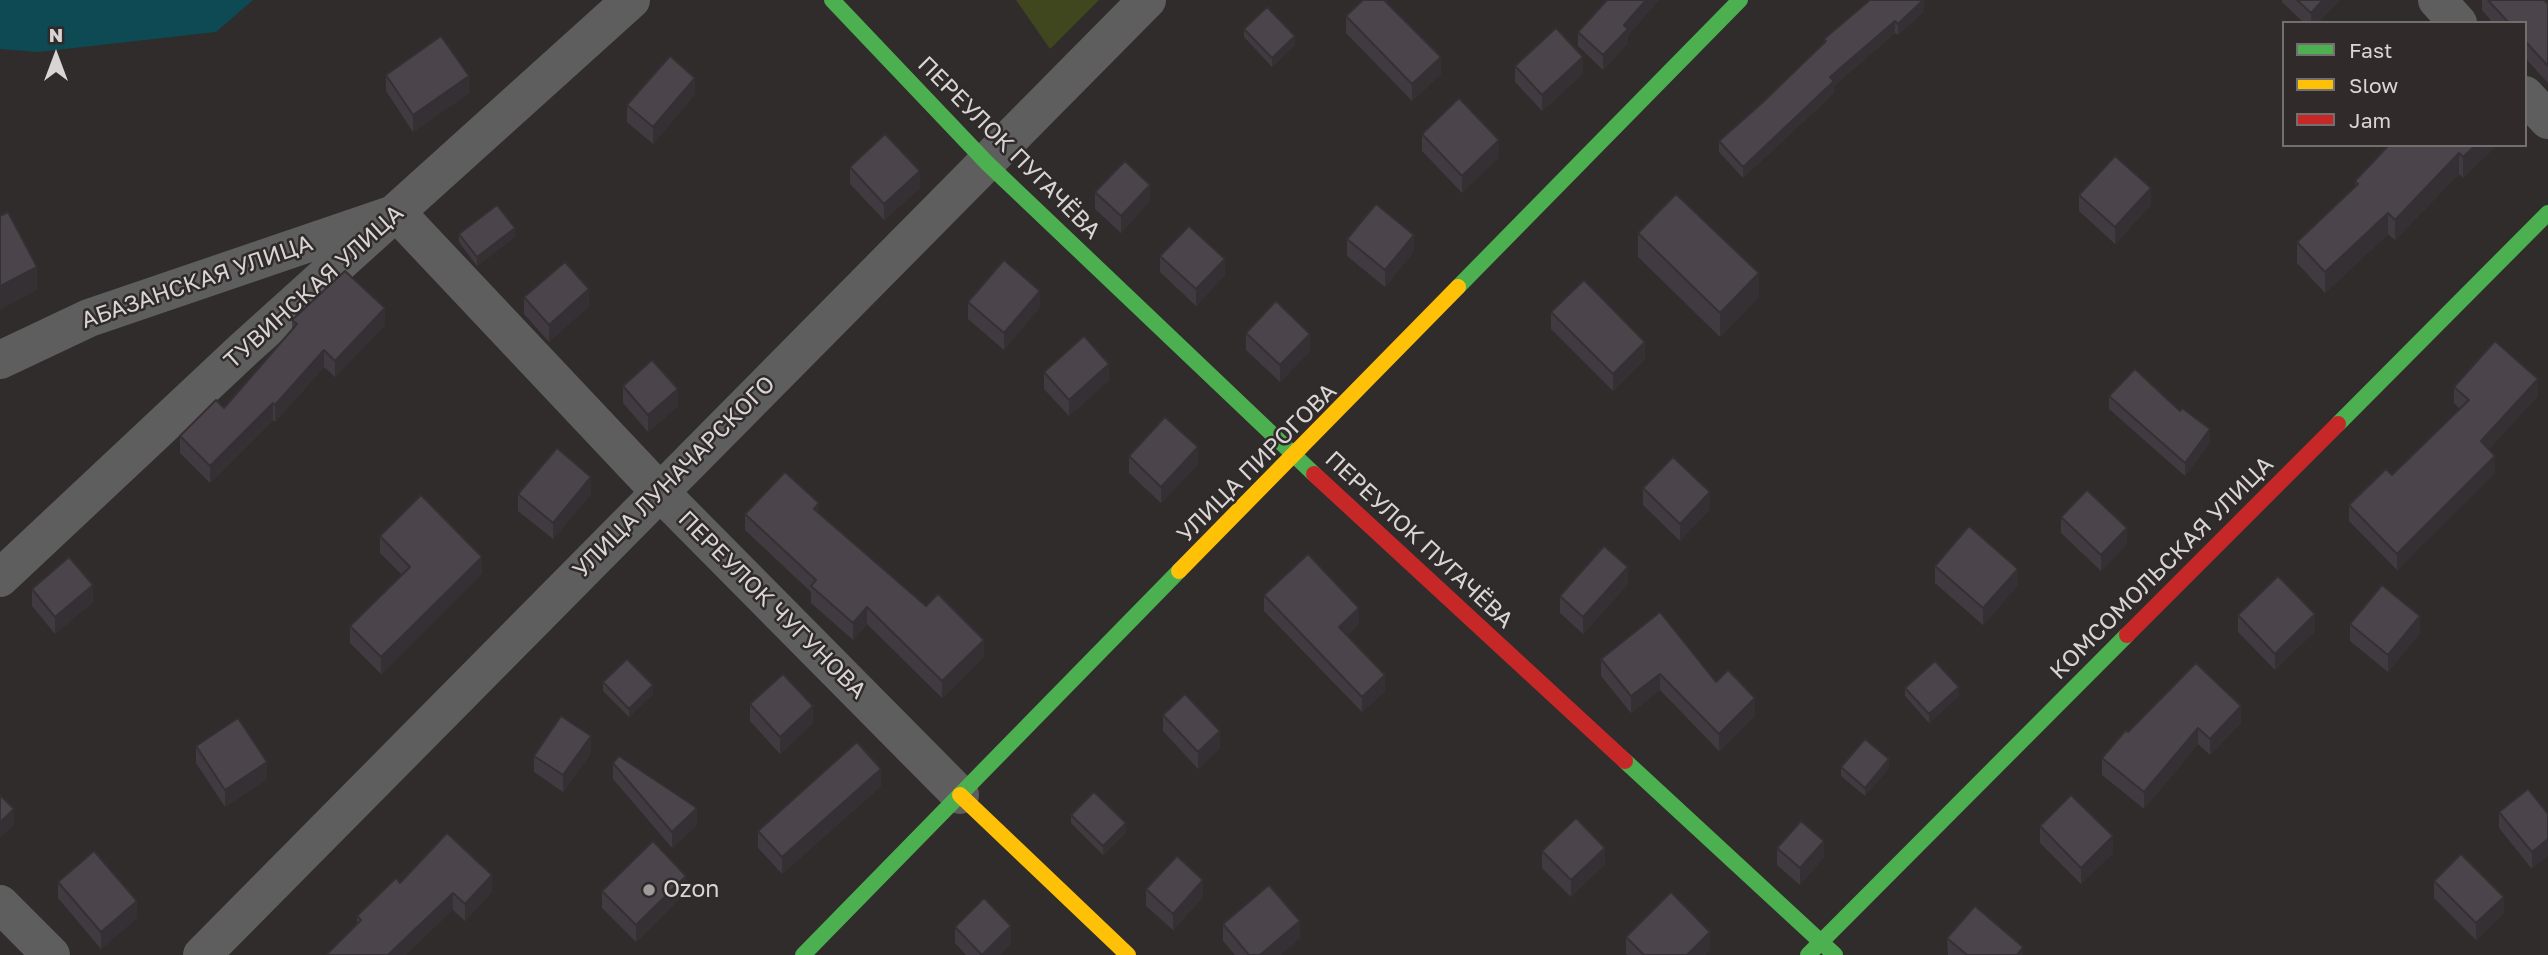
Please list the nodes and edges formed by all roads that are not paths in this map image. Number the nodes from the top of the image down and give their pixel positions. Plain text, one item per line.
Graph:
1 (631, 0) edge
2 (832, 0) edge
3 (1147, 0) edge
4 (1740, 0) edge
5 (2437, 0) edge
6 (2456, 21) edge
7 (2527, 97) edge
8 (2548, 120) edge
9 (987, 163) junction
10 (397, 213) junction
11 (2548, 213) edge
12 (0, 360) edge
13 (1295, 456) junction
14 (660, 492) junction
15 (0, 578) edge
16 (960, 795) junction
17 (0, 904) edge
18 (1820, 943) junction
19 (51, 955) edge
20 (202, 955) edge
21 (803, 955) edge
22 (1128, 955) edge
23 (1808, 955) edge
24 (1835, 955) edge

1 - 10 street, ТУВИНСКАЯ УЛИЦА
2 - 9 main road, ПЕРЕУЛОК ПУГАЧЁВА
3 - 9 street, УЛИЦА ЛУНАЧАРСКОГО
4 - 13 main road, УЛИЦА ПИРОГОВА
5 - 6 street
7 - 8 street
9 - 13 main road, ПЕРЕУЛОК ПУГАЧЁВА
9 - 14 street, УЛИЦА ЛУНАЧАРСКОГО
10 - 12 street, АБАЗАНСКАЯ УЛИЦА
10 - 14 street, ПЕРЕУЛОК ЧУГУНОВА
10 - 15 street, ТУВИНСКАЯ УЛИЦА
11 - 18 main road, КОМСОМОЛЬСКАЯ УЛИЦА
13 - 16 main road, УЛИЦА ПИРОГОВА
13 - 18 main road, ПЕРЕУЛОК ПУГАЧЁВА
14 - 16 street, ПЕРЕУЛОК ЧУГУНОВА
14 - 20 street, УЛИЦА ЛУНАЧАРСКОГО
16 - 21 main road, УЛИЦА ПИРОГОВА
16 - 22 main road, ПЕРЕУЛОК ЧУГУНОВА
17 - 19 street
18 - 23 main road, КОМСОМОЛЬСКАЯ УЛИЦА
18 - 24 main road, ПЕРЕУЛОК ПУГАЧЁВА

